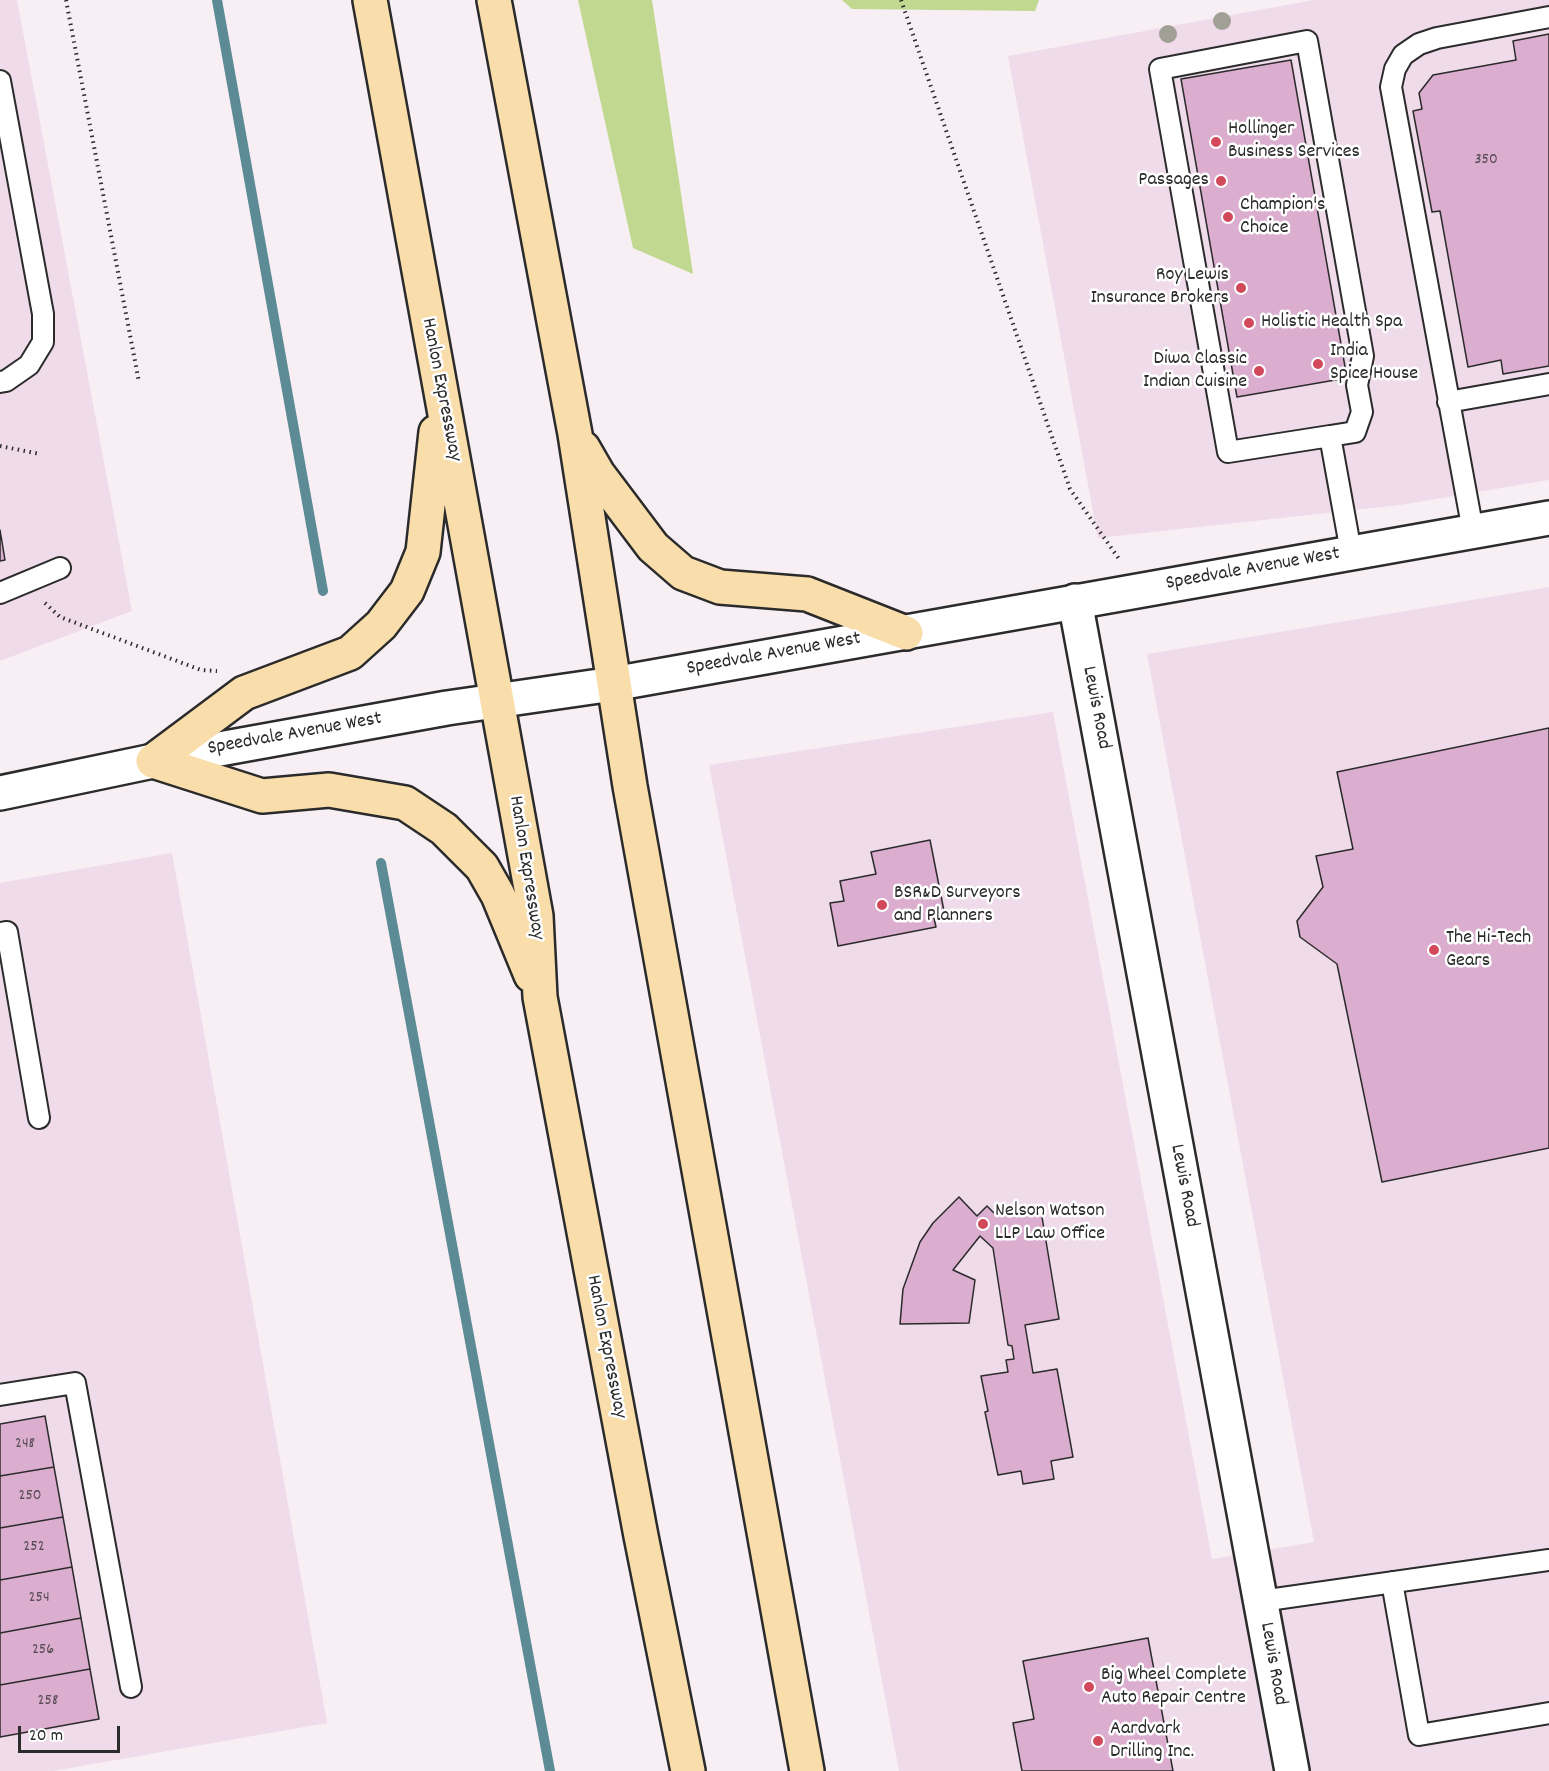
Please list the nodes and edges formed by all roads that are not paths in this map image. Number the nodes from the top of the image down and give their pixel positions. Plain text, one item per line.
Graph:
1 (370, 0) edge
2 (494, 0) edge
3 (1549, 17) edge
4 (0, 81) edge
5 (0, 382) edge
6 (1549, 384) edge
7 (440, 397) junction
8 (1448, 402) junction
9 (575, 434) junction
10 (1330, 436) junction
11 (1549, 518) edge
12 (1473, 531) junction
13 (1351, 552) junction
14 (60, 568) dead end
15 (0, 593) edge
16 (1075, 600) junction
17 (906, 633) junction
18 (613, 684) junction
19 (496, 700) junction
20 (153, 761) junction
21 (0, 793) edge
22 (0, 933) edge
23 (540, 997) junction
24 (39, 1118) dead end
25 (0, 1395) edge
26 (1549, 1560) edge
27 (1392, 1582) junction
28 (1261, 1601) junction
29 (131, 1687) dead end
30 (1549, 1713) edge
31 (688, 1771) edge
32 (807, 1771) edge
33 (1292, 1771) edge

1 - 7 highway, Hanlon Expressway
2 - 9 highway
3 - 8 lane
4 - 5 lane
6 - 8 lane
7 - 19 highway, Hanlon Expressway
7 - 20 highway
8 - 12 lane
9 - 17 highway
9 - 18 highway
10 - 10 lane
10 - 13 lane
11 - 12 main road, Speedvale Avenue West
12 - 13 main road, Speedvale Avenue West
13 - 16 main road, Speedvale Avenue West
14 - 15 lane
16 - 17 main road, Speedvale Avenue West
16 - 28 main road, Lewis Road
17 - 18 main road, Speedvale Avenue West
18 - 19 main road, Speedvale Avenue West
18 - 32 highway
19 - 20 main road, Speedvale Avenue West
19 - 23 highway, Hanlon Expressway
20 - 21 main road, Speedvale Avenue West
20 - 23 highway
22 - 24 lane
23 - 31 highway, Hanlon Expressway
25 - 29 lane
26 - 27 lane
27 - 28 lane
27 - 30 lane
28 - 33 main road, Lewis Road

